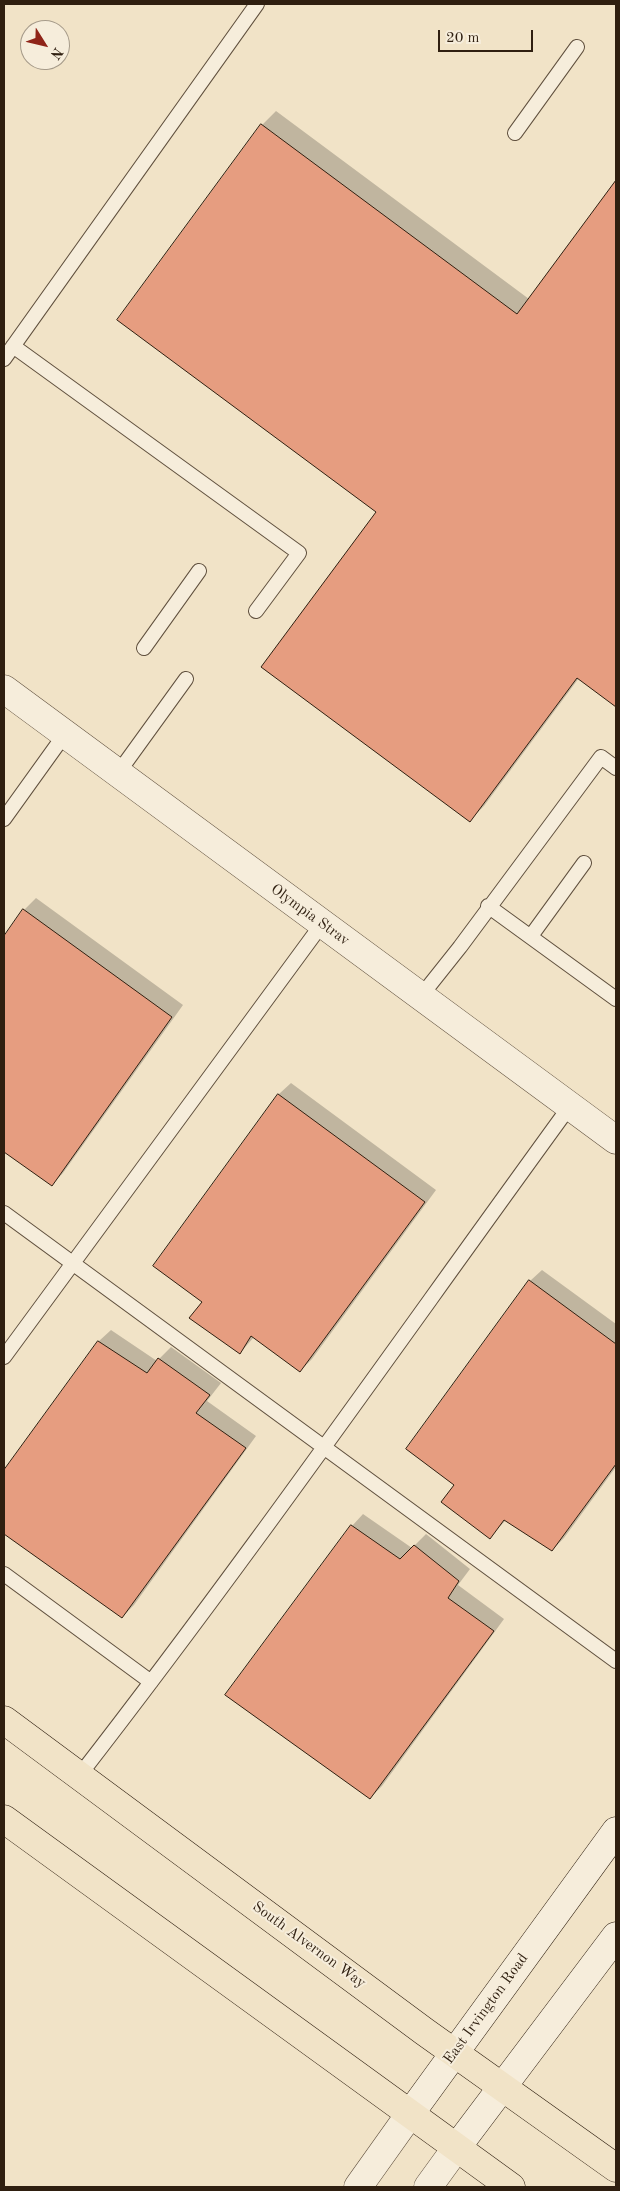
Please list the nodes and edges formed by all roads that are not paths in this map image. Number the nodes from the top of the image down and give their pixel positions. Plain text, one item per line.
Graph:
1 (256, 4) edge
2 (578, 47) dead end
3 (515, 133) dead end
4 (13, 346) junction
5 (4, 359) edge
6 (199, 571) dead end
7 (256, 611) dead end
8 (144, 648) dead end
9 (186, 679) dead end
10 (4, 689) edge
11 (65, 734) junction
12 (616, 768) edge
13 (118, 773) junction
14 (4, 820) edge
15 (584, 863) dead end
16 (488, 906) junction
17 (322, 924) junction
18 (531, 936) junction
19 (421, 996) junction
20 (616, 999) edge
21 (570, 1106) junction
22 (616, 1140) edge
23 (4, 1213) edge
24 (74, 1264) junction
25 (4, 1358) edge
26 (324, 1446) junction
27 (4, 1574) edge
28 (616, 1661) edge
29 (151, 1682) junction
30 (4, 1720) edge
31 (80, 1776) junction
32 (4, 1819) edge
33 (616, 1831) edge
34 (616, 1936) edge
35 (454, 2052) junction
36 (503, 2087) junction
37 (410, 2114) junction
38 (457, 2148) junction
39 (616, 2168) edge
40 (358, 2187) edge
41 (428, 2187) edge
42 (511, 2187) edge

1 - 4 lane
2 - 3 lane
4 - 5 lane
4 - 7 lane
6 - 8 lane
9 - 13 lane
10 - 11 street, Olympia Strav
11 - 13 street, Olympia Strav
11 - 14 lane
12 - 16 lane
13 - 17 street, Olympia Strav
15 - 18 lane
16 - 18 lane
16 - 19 lane
17 - 19 street, Olympia Strav
17 - 24 lane
18 - 20 lane
19 - 21 street, Olympia Strav
21 - 22 street, Olympia Strav
21 - 26 lane
23 - 24 lane
24 - 25 lane
24 - 26 lane
26 - 28 lane
26 - 29 lane
27 - 29 lane
29 - 31 lane
30 - 31 main road, South Alvernon Way
31 - 35 main road, South Alvernon Way
32 - 37 main road
33 - 35 street, East Irvington Road
34 - 36 street
35 - 36 main road, South Alvernon Way
35 - 37 street, East Irvington Road
36 - 38 street
36 - 39 main road, South Alvernon Way
37 - 38 main road
37 - 40 street, East Irvington Road
38 - 41 street
38 - 42 main road

